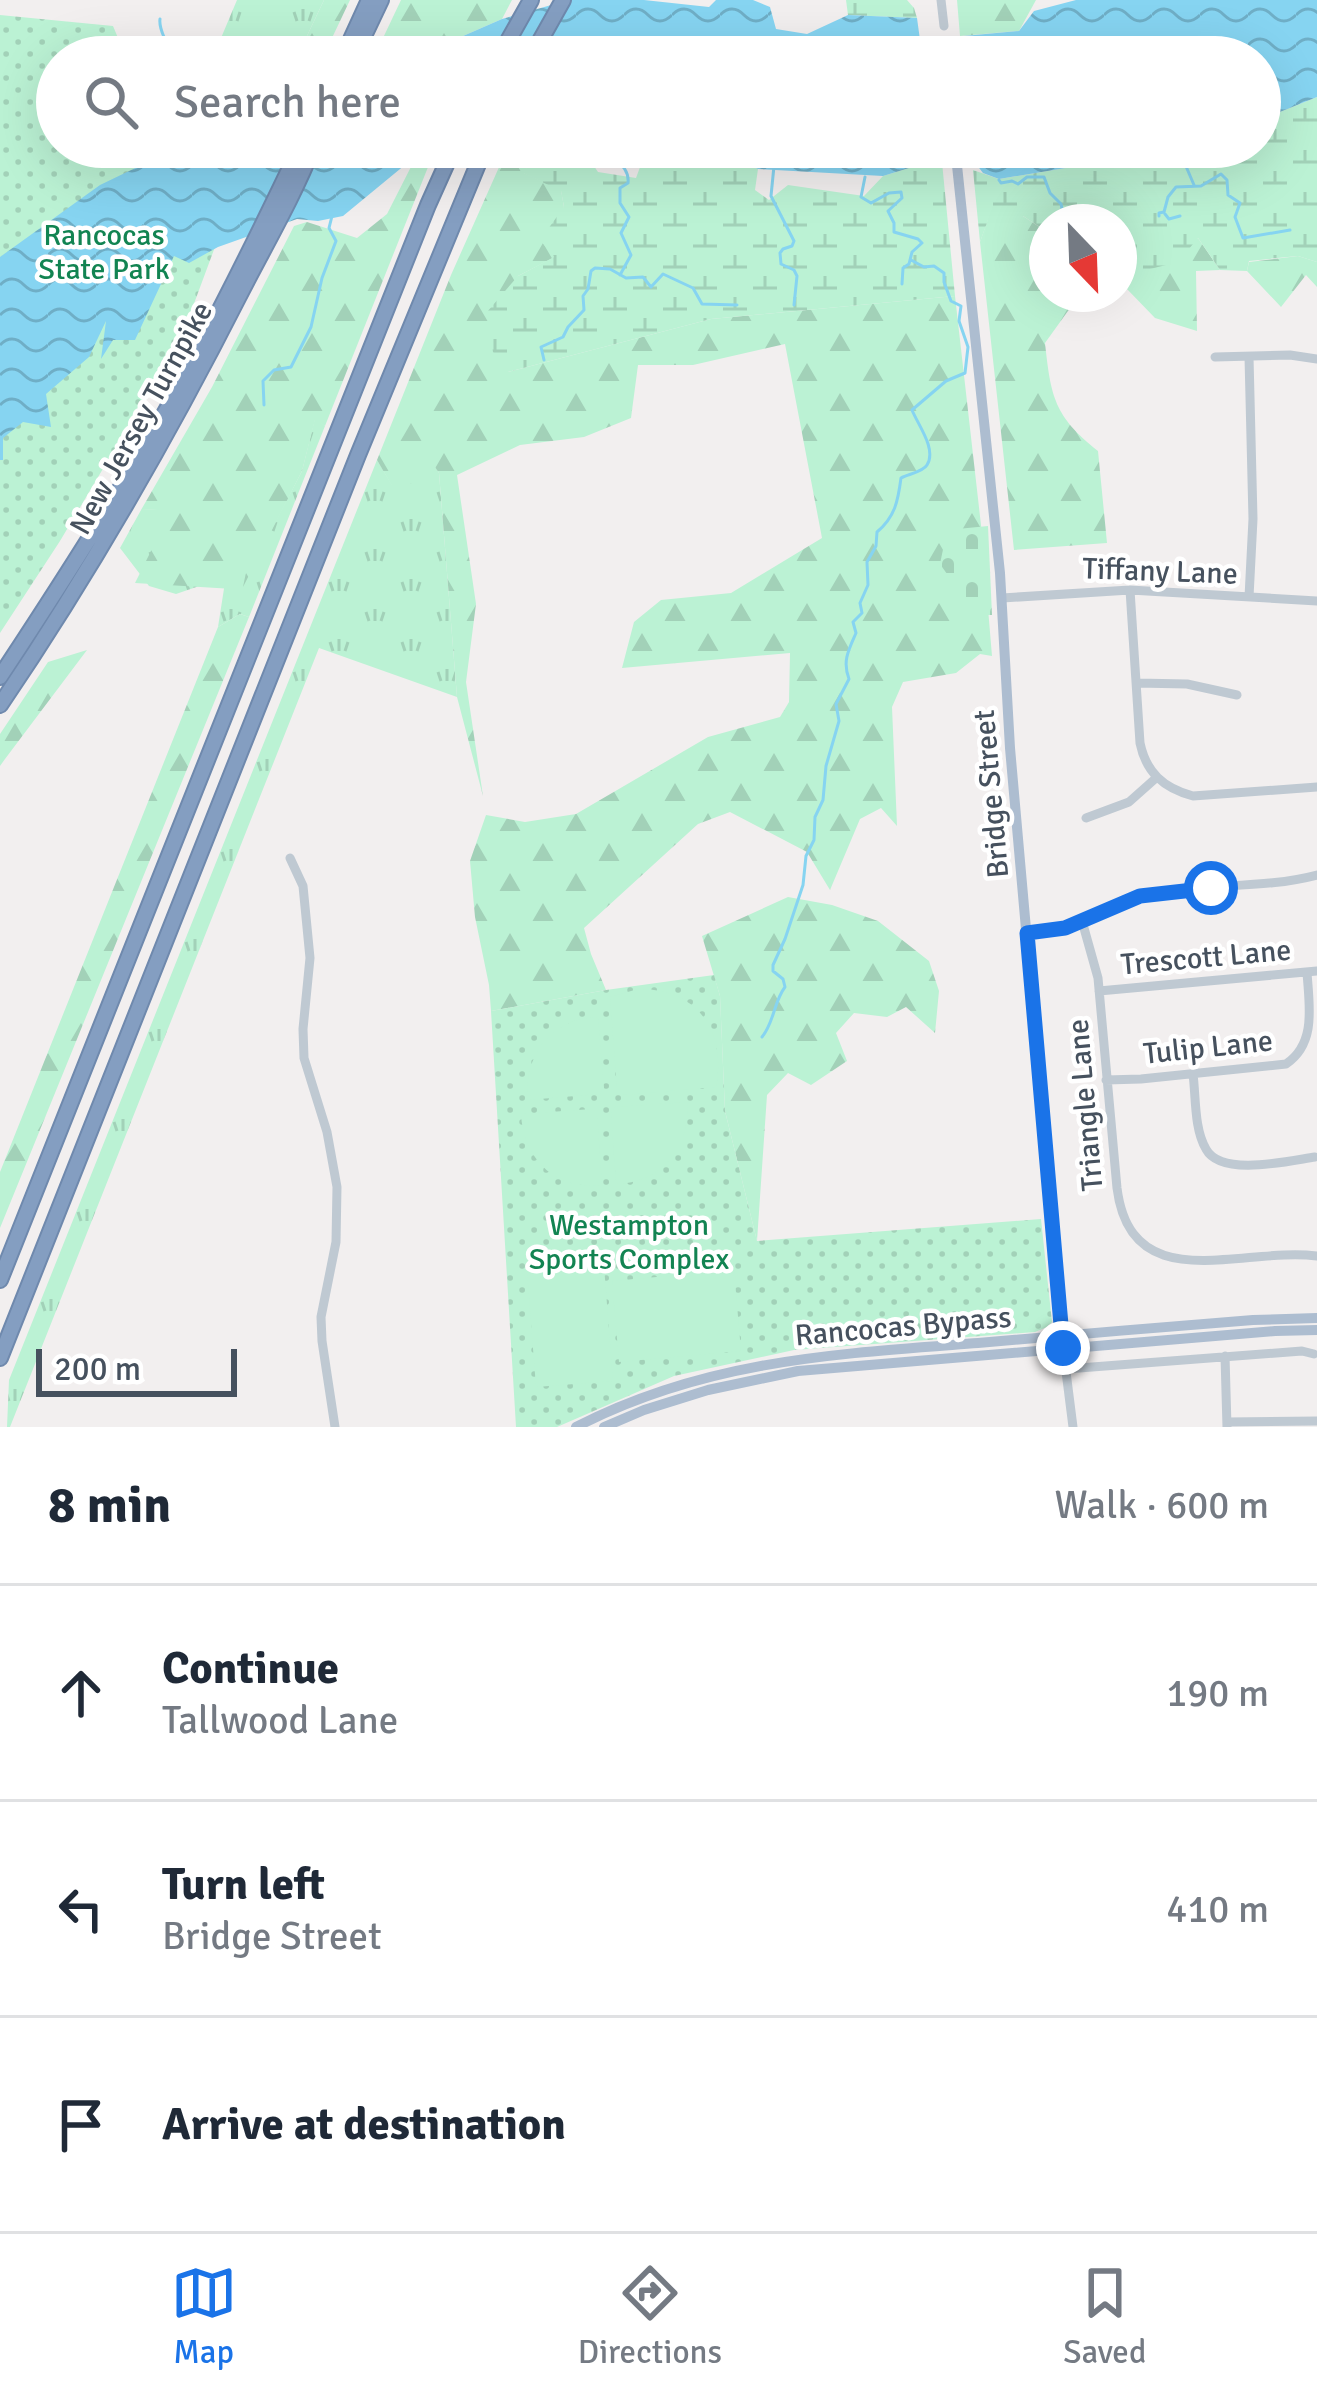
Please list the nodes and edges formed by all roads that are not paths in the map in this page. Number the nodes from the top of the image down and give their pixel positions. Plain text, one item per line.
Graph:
1 (369, 0) edge
2 (381, 0) edge
3 (563, 0) edge
4 (941, 0) edge
5 (529, 3) edge
6 (944, 26) dead end
7 (357, 36) edge
8 (361, 36) edge
9 (511, 36) edge
10 (543, 36) edge
11 (291, 168) edge
12 (302, 168) edge
13 (445, 168) edge
14 (476, 168) edge
15 (957, 168) edge
16 (258, 248) junction
17 (1216, 357) dead end
18 (1250, 357) junction
19 (1317, 359) edge
20 (1130, 590) junction
21 (1249, 597) junction
22 (1001, 598) junction
23 (1317, 601) edge
24 (0, 677) edge
25 (1137, 683) junction
26 (1237, 695) dead end
27 (0, 705) edge
28 (1156, 778) junction
29 (1317, 787) edge
30 (1086, 818) dead end
31 (290, 858) dead end
32 (1317, 875) edge
33 (1082, 921) junction
34 (1027, 933) junction
35 (1312, 971) edge
36 (1099, 991) junction
37 (1193, 1074) junction
38 (1106, 1080) junction
39 (1315, 1157) edge
40 (1317, 1256) edge
41 (0, 1280) edge
42 (1317, 1318) edge
43 (1317, 1330) edge
44 (1063, 1342) junction
45 (1314, 1354) edge
46 (1225, 1356) junction
47 (0, 1358) edge
48 (1066, 1369) junction
49 (1317, 1421) edge
50 (1227, 1425) edge
51 (335, 1427) edge
52 (576, 1427) edge
53 (604, 1427) edge
54 (1073, 1427) edge

1 - 7 highway
2 - 8 highway
3 - 10 highway
4 - 6 street
5 - 9 highway
11 - 16 highway, New Jersey Turnpike
12 - 16 highway, New Jersey Turnpike
13 - 41 highway
14 - 47 highway
15 - 22 main road, Bridge Street
16 - 24 highway, New Jersey Turnpike
16 - 27 highway, New Jersey Turnpike
17 - 18 street
18 - 19 street
18 - 21 street
20 - 21 street, Tiffany Lane
20 - 22 street, Tiffany Lane
20 - 25 street
21 - 23 street, Tiffany Lane
22 - 34 main road, Bridge Street
25 - 26 street
25 - 28 street
28 - 29 street
28 - 30 street
31 - 51 street
32 - 33 street
33 - 34 street
33 - 36 street, Triangle Lane
34 - 44 main road, Bridge Street
35 - 36 street, Trescott Lane
35 - 37 street, Tulip Lane
36 - 38 street, Triangle Lane
37 - 38 street, Tulip Lane
37 - 39 street
38 - 40 street, Triangle Lane
42 - 44 main road, Rancocas Bypass
43 - 44 main road, Rancocas Bypass
44 - 48 street, Bridge Street
44 - 52 main road, Rancocas Bypass
44 - 53 main road, Rancocas Bypass
45 - 46 street
46 - 48 street
46 - 50 street
48 - 54 street, Bridge Street
49 - 50 street

